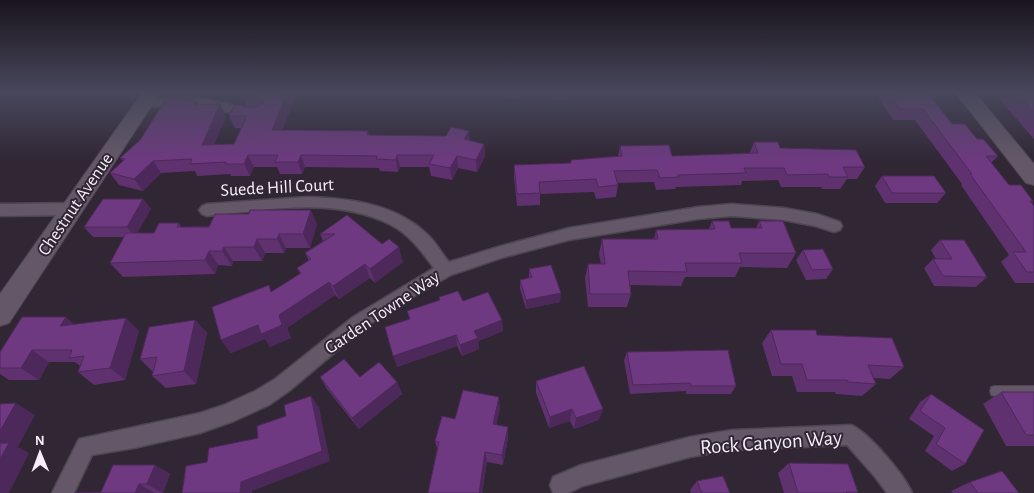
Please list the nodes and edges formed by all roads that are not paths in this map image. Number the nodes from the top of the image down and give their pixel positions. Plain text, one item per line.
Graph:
1 (135, 116) edge
2 (984, 116) edge
3 (1034, 178) edge
4 (72, 209) junction
5 (0, 210) edge
6 (207, 210) dead end
7 (834, 226) dead end
8 (445, 270) junction
9 (0, 315) edge
10 (995, 391) dead end
11 (1034, 391) edge
12 (561, 485) dead end
13 (63, 493) edge
14 (901, 493) edge

1 - 4 street, Chestnut Avenue
2 - 3 street
4 - 5 street
4 - 9 street, Chestnut Avenue
6 - 8 street, Suede Hill Court
7 - 8 street, Garden Towne Way
8 - 13 street, Garden Towne Way
10 - 11 lane
12 - 14 street, Rock Canyon Way

